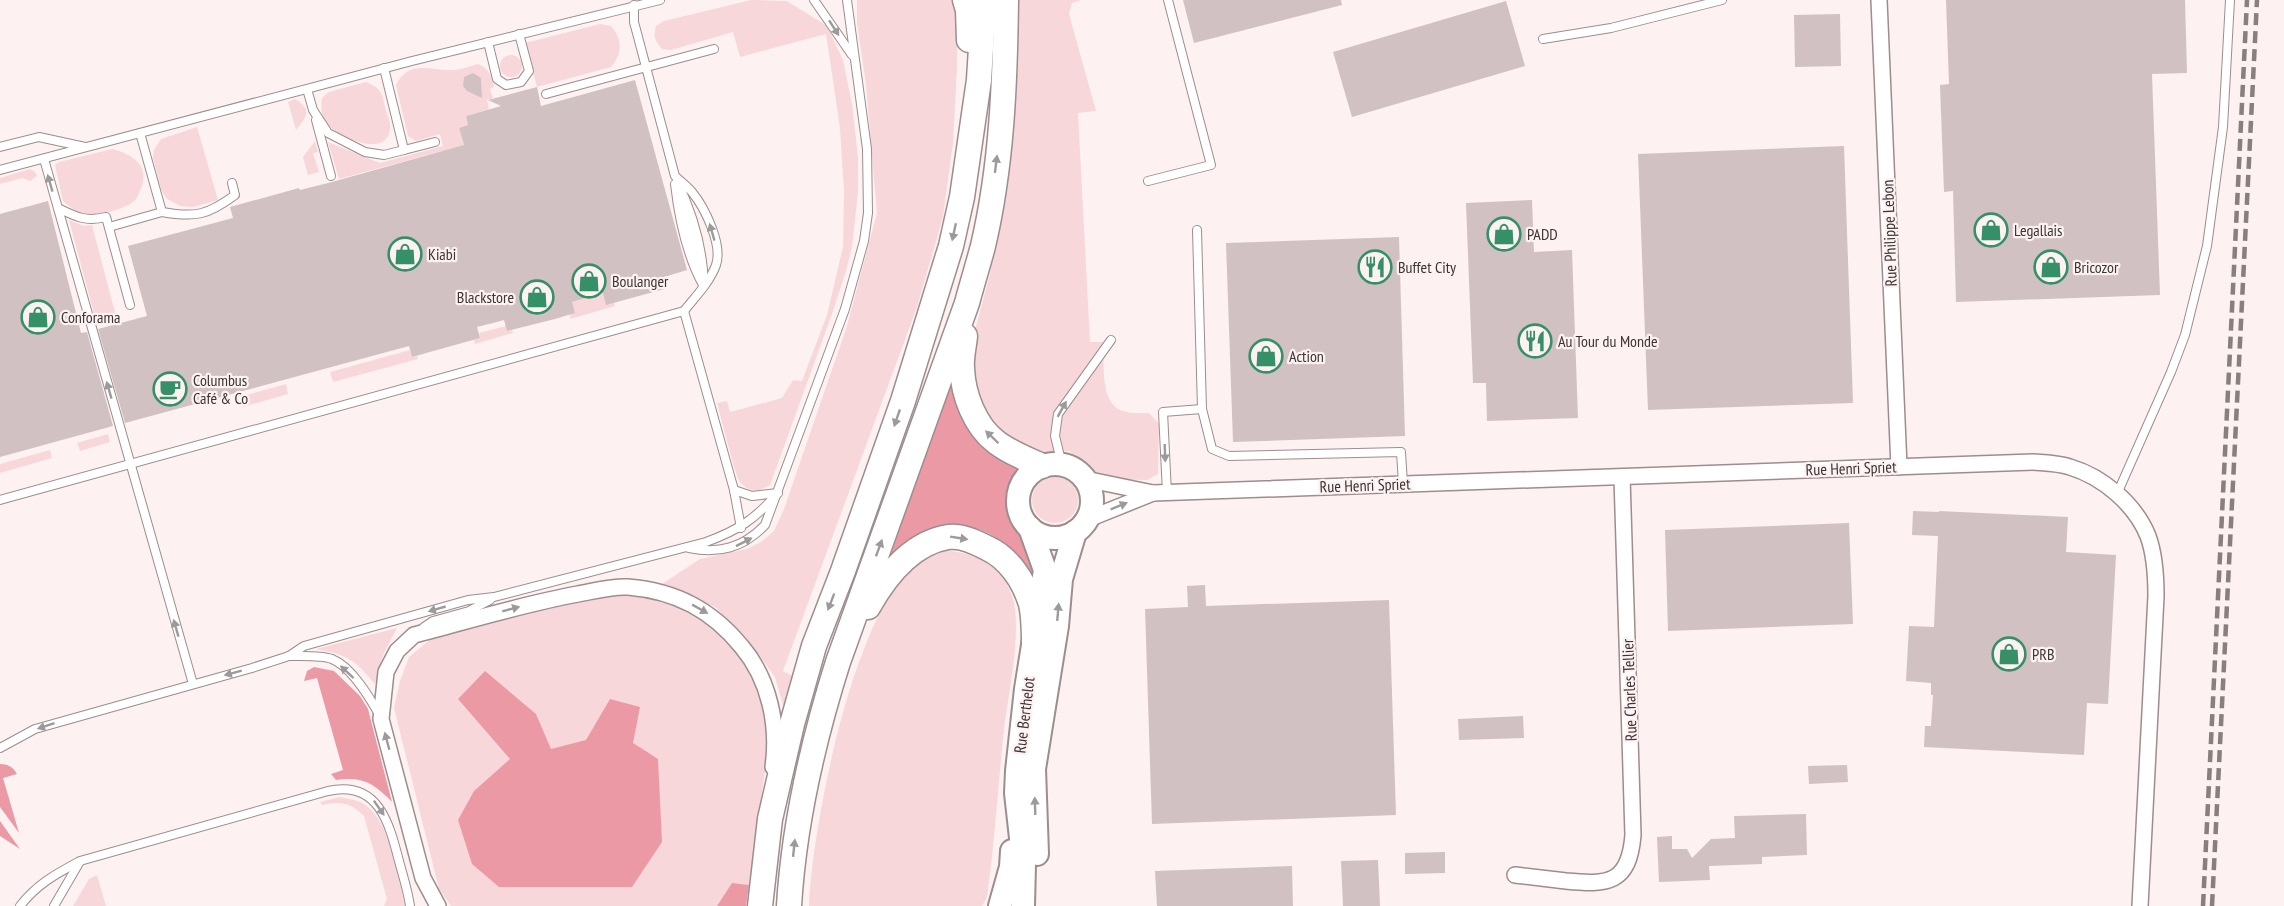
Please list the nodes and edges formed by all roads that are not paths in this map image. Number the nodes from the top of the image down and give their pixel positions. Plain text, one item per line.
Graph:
1 (660, 0) edge
2 (814, 0) edge
3 (847, 0) edge
4 (965, 0) edge
5 (984, 0) edge
6 (1006, 0) edge
7 (1168, 0) edge
8 (1722, 0) edge
9 (1879, 0) edge
10 (2230, 0) edge
11 (634, 5) junction
12 (519, 34) junction
13 (1543, 39) dead end
14 (488, 42) junction
15 (714, 49) dead end
16 (853, 57) junction
17 (646, 67) junction
18 (384, 68) junction
19 (307, 89) junction
20 (546, 94) dead end
21 (313, 110) junction
22 (140, 133) junction
23 (435, 142) dead end
24 (0, 147) edge
25 (86, 147) junction
26 (404, 150) junction
27 (44, 159) junction
28 (0, 170) edge
29 (964, 174) junction
30 (331, 176) dead end
31 (675, 176) junction
32 (1148, 181) dead end
33 (232, 183) dead end
34 (58, 208) junction
35 (162, 212) junction
36 (109, 227) junction
37 (1197, 230) dead end
38 (704, 286) junction
39 (967, 303) junction
40 (130, 305) dead end
41 (684, 311) junction
42 (1111, 340) dead end
43 (1202, 409) junction
44 (129, 463) junction
45 (1052, 466) junction
46 (1899, 467) junction
47 (1622, 477) junction
48 (1085, 479) junction
49 (1403, 484) junction
50 (734, 490) junction
51 (778, 493) junction
52 (1160, 493) junction
53 (2117, 494) junction
54 (0, 500) edge
55 (1081, 526) junction
56 (741, 528) junction
57 (1030, 528) junction
58 (687, 548) junction
59 (494, 597) junction
60 (414, 635) junction
61 (1034, 645) junction
62 (289, 656) junction
63 (838, 662) junction
64 (192, 684) junction
65 (381, 719) junction
66 (0, 748) edge
67 (1016, 793) junction
68 (770, 819) junction
69 (80, 861) junction
70 (1515, 876) dead end
71 (58, 904) edge
72 (20, 906) edge
73 (410, 906) edge
74 (438, 906) edge
75 (760, 906) edge
76 (789, 906) edge
77 (1000, 906) edge
78 (1023, 906) edge
79 (1039, 906) edge
80 (2140, 906) edge

1 - 11 lane
2 -> 16 lane
3 - 16 lane
4 - 29 main road
5 - 29 main road
39 -> 6 main road
7 - 32 lane
8 - 13 lane
9 - 46 street, Rue Philippe Lebon
10 - 53 lane
11 - 12 lane
11 - 17 lane
12 - 14 lane
12 - 14 lane
14 - 18 lane
15 - 17 lane
16 - 51 lane
17 - 20 lane
17 - 31 lane
18 - 19 lane
18 - 26 lane
19 - 21 lane
19 - 22 lane
21 - 26 lane
21 - 30 lane
22 - 25 lane
22 - 35 lane
23 - 26 lane
24 - 25 lane
25 - 27 lane
27 - 28 lane
34 -> 27 lane
29 -> 68 main road
31 - 38 lane
38 -> 31 lane
33 - 35 lane
34 - 36 lane
44 -> 34 lane
35 - 36 lane
36 - 40 lane
37 - 43 lane
38 - 41 lane
45 -> 39 main road
63 -> 39 main road
41 - 44 lane
41 - 50 lane
45 -> 42 lane
43 - 49 lane
43 -> 52 lane
44 - 54 lane
64 -> 44 lane
45 - 48 street
45 - 57 street
46 - 47 street, Rue Henri Spriet
46 - 53 street, Rue Henri Spriet
47 - 49 street, Rue Henri Spriet
47 - 70 street, Rue Charles Tellier
48 - 52 street
48 - 55 street
49 - 52 street, Rue Henri Spriet
50 - 51 lane
50 - 56 lane
51 - 56 lane
58 -> 51 lane
55 -> 52 street
53 - 80 street, Rue Henri Spriet
55 - 57 street
79 -> 55 street, Rue Berthelot
56 - 58 lane
57 - 61 street, Rue Berthelot
58 - 59 lane
59 - 60 lane
59 -> 62 lane
60 - 65 street
60 -> 68 street
63 -> 61 main road
61 - 67 street, Rue Berthelot
62 -> 64 lane
65 -> 62 lane
76 -> 63 main road
64 -> 66 lane
74 -> 65 street
67 - 77 street
67 - 78 street, Rue Berthelot
68 - 75 main road
69 - 71 lane
69 - 72 lane
69 -> 73 lane

